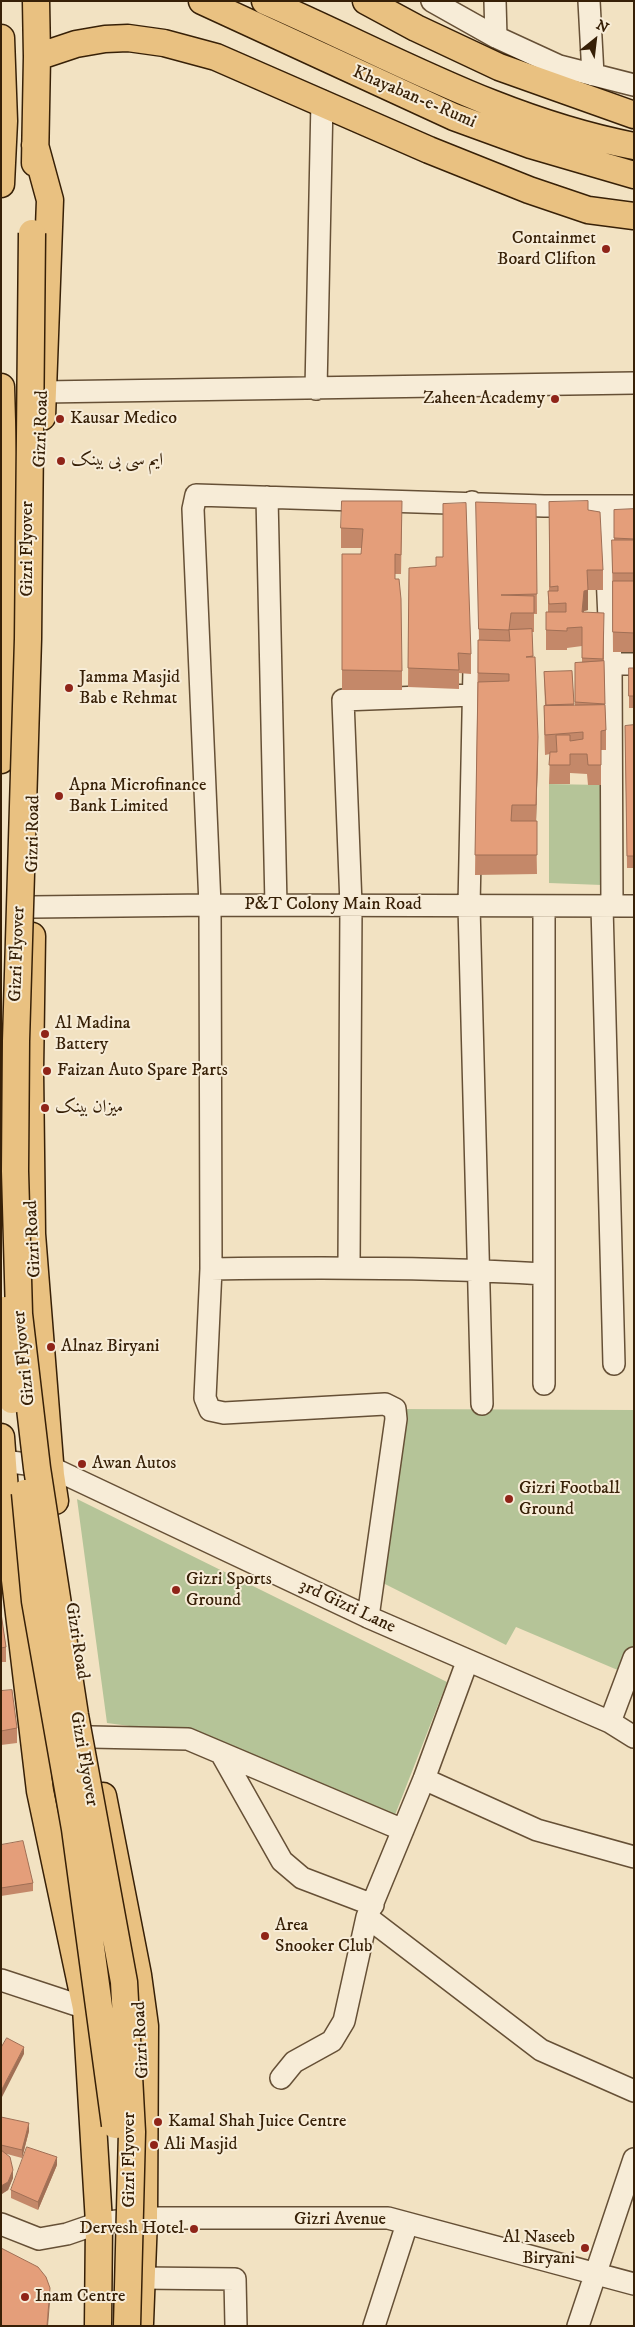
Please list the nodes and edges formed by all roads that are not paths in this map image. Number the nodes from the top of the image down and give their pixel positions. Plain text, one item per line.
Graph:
1 (202, 1) edge
2 (265, 1) edge
3 (366, 1) edge
4 (432, 1) edge
5 (495, 1) edge
6 (589, 1) edge
7 (36, 2) edge
8 (496, 37) junction
9 (1, 38) edge
10 (37, 57) junction
11 (593, 75) junction
12 (634, 84) edge
13 (322, 101) junction
14 (2, 114) edge
15 (634, 115) edge
16 (35, 145) junction
17 (634, 146) edge
18 (634, 175) edge
19 (1, 184) edge
20 (634, 216) edge
21 (634, 383) edge
22 (1, 387) edge
23 (316, 388) junction
24 (44, 392) junction
25 (267, 497) junction
26 (472, 502) junction
27 (604, 506) junction
28 (634, 506) edge
29 (611, 664) junction
30 (634, 664) edge
31 (473, 695) junction
32 (1, 760) edge
33 (210, 905) junction
34 (276, 905) junction
35 (351, 905) junction
36 (469, 906) junction
37 (544, 906) junction
38 (607, 906) junction
39 (634, 906) edge
40 (32, 907) junction
41 (1, 1026) edge
42 (30, 1027) junction
43 (349, 1266) junction
44 (211, 1269) junction
45 (479, 1270) junction
46 (544, 1274) junction
47 (1, 1283) edge
48 (614, 1364) dead end
49 (544, 1384) dead end
50 (482, 1404) dead end
51 (3, 1465) edge
52 (50, 1467) junction
53 (368, 1617) junction
54 (634, 1658) edge
55 (467, 1662) junction
56 (610, 1722) junction
57 (91, 1737) junction
58 (634, 1737) edge
59 (221, 1753) junction
60 (424, 1779) junction
61 (403, 1830) junction
62 (634, 1857) edge
63 (370, 1911) junction
64 (1, 1980) edge
65 (86, 2008) junction
66 (281, 2078) dead end
67 (634, 2090) edge
68 (634, 2159) edge
69 (144, 2218) junction
70 (99, 2223) junction
71 (1, 2224) edge
72 (407, 2224) junction
73 (595, 2273) junction
74 (142, 2278) junction
75 (634, 2284) edge
76 (98, 2326) edge
77 (111, 2326) edge
78 (128, 2326) edge
79 (140, 2326) edge
80 (236, 2326) edge
81 (374, 2326) edge
82 (578, 2326) edge

1 - 18 main road, Khayaban-e-Rumi
2 - 17 main road
3 - 15 main road
4 - 8 street
5 - 8 street
6 - 11 street
7 - 10 main road, Gizri Flyover
8 - 11 street
9 - 14 main road
10 - 13 main road
10 - 16 main road, Gizri Flyover
11 - 12 street
13 - 20 main road
13 - 23 street
14 - 19 main road
16 - 24 main road, Gizri Road
16 - 78 main road, Gizri Flyover, bridge
21 - 23 street
22 - 32 main road, Gizri Flyover
23 - 24 street
24 - 40 main road, Gizri Road
25 - 26 street
25 - 33 street
25 - 34 street
26 - 27 street
26 - 31 street
27 - 28 street
27 - 29 street
29 - 30 street
29 - 38 street
31 - 35 street
31 - 36 street
33 - 34 street, P&T Colony Main Road
33 - 40 street, P&T Colony Main Road
33 - 44 street
34 - 35 street, P&T Colony Main Road
35 - 36 street, P&T Colony Main Road
35 - 43 street
36 - 37 street, P&T Colony Main Road
36 - 45 street
37 - 38 street, P&T Colony Main Road
37 - 46 street
38 - 39 street, P&T Colony Main Road
38 - 48 street
40 - 42 main road, Gizri Road
41 - 42 street
42 - 52 main road, Gizri Road
43 - 44 street
43 - 45 street
44 - 53 street
45 - 46 street
45 - 50 street
46 - 49 street
47 - 77 main road, Gizri Flyover, bridge
51 - 52 street, 3rd Gizri Lane
51 - 65 main road
52 - 53 street, 3rd Gizri Lane
52 - 57 main road, Gizri Road
53 - 55 street, 3rd Gizri Lane
54 - 56 street
55 - 56 street, 3rd Gizri Lane
55 - 60 street
56 - 58 street, 3rd Gizri Lane
57 - 59 street
57 - 69 main road, Gizri Road
59 - 61 street
59 - 63 street
60 - 61 street
60 - 62 street
61 - 63 street
63 - 66 street
63 - 67 street
64 - 65 street
65 - 70 main road
68 - 73 street
69 - 70 street, Gizri Avenue
69 - 72 street, Gizri Avenue
69 - 74 main road, Gizri Road
70 - 71 street, Gizri Avenue
70 - 76 main road
72 - 73 street, Gizri Avenue
72 - 81 street
73 - 75 street, Gizri Avenue
73 - 82 street
74 - 79 main road, Gizri Road
74 - 80 street

